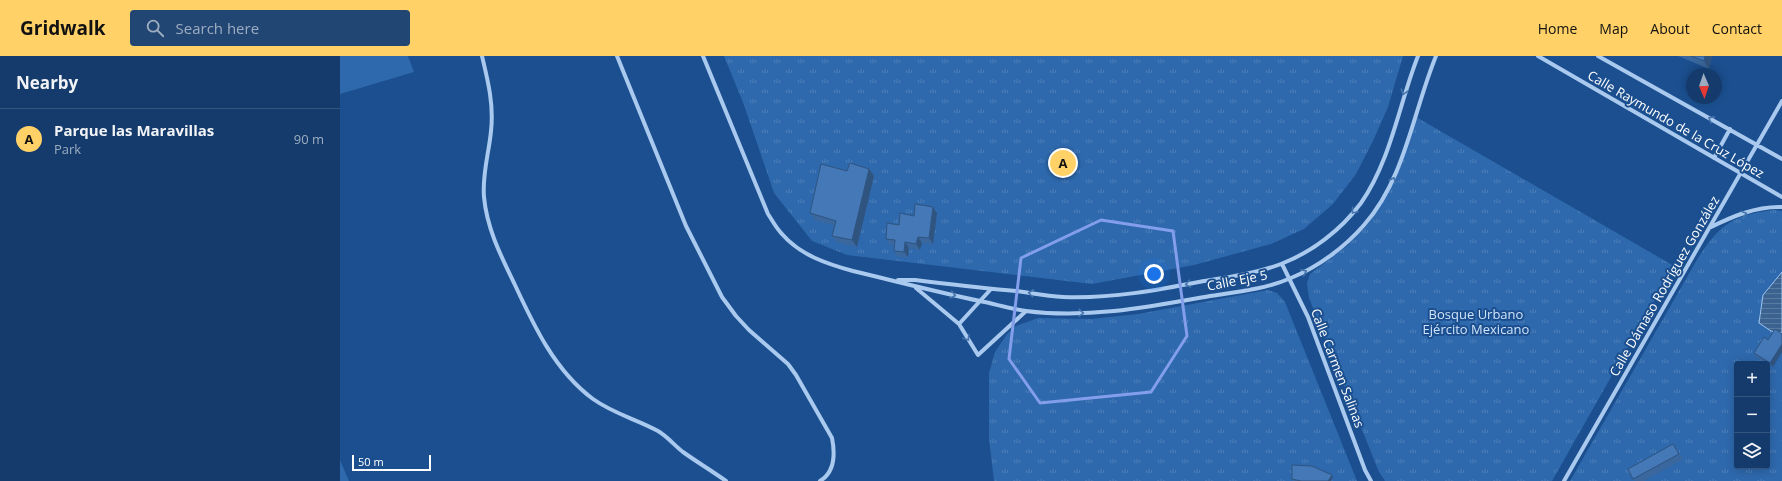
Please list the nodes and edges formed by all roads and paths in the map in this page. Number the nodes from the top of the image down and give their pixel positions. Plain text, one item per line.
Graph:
1 (482, 56) edge
2 (618, 56) edge
3 (704, 56) edge
4 (1418, 56) edge
5 (1436, 56) edge
6 (1538, 56) edge
7 (1598, 56) edge
8 (1782, 101) edge
9 (1730, 129) junction
10 (1755, 145) junction
11 (1714, 158) junction
12 (1782, 159) edge
13 (1741, 172) junction
14 (1782, 197) edge
15 (1782, 208) edge
16 (1708, 228) junction
17 (1282, 264) junction
18 (1290, 279) junction
19 (892, 280) junction
20 (915, 280) junction
21 (915, 287) junction
22 (991, 288) junction
23 (978, 301) junction
24 (1026, 311) junction
25 (959, 324) junction
26 (726, 481) edge
27 (820, 481) edge
28 (1371, 481) edge
29 (1564, 481) edge

1 - 26 street
2 - 27 street
3 - 19 street
4 -> 17 street, Calle Eje 5
18 -> 5 street, Calle Eje 5
6 - 11 street, Calle Raymundo de la Cruz López
9 -> 7 street, Calle Raymundo de la Cruz López
8 - 10 street, Calle Dámaso Rodríguez González
9 - 10 street, Calle Raymundo de la Cruz López
9 - 11 street
10 - 12 street, Calle Raymundo de la Cruz López
10 - 13 street, Calle Dámaso Rodríguez González
11 - 13 street, Calle Raymundo de la Cruz López
13 - 14 street, Calle Raymundo de la Cruz López
13 - 16 street, Calle Dámaso Rodríguez González
16 -> 15 street
16 - 29 street, Calle Dámaso Rodríguez González
17 - 18 street, Calle Carmen Salinas
17 -> 22 street, Calle Eje 5
24 -> 18 street, Calle Eje 5
18 - 28 street, Calle Carmen Salinas
19 - 20 street, Calle Eje 5
19 - 21 street, Calle Eje 5
20 - 21 street
20 - 22 street, Calle Eje 5
21 -> 23 street, Calle Eje 5
21 - 25 street
22 - 23 street
23 - 24 street, Calle Eje 5
23 - 25 street
25 -> 24 street

